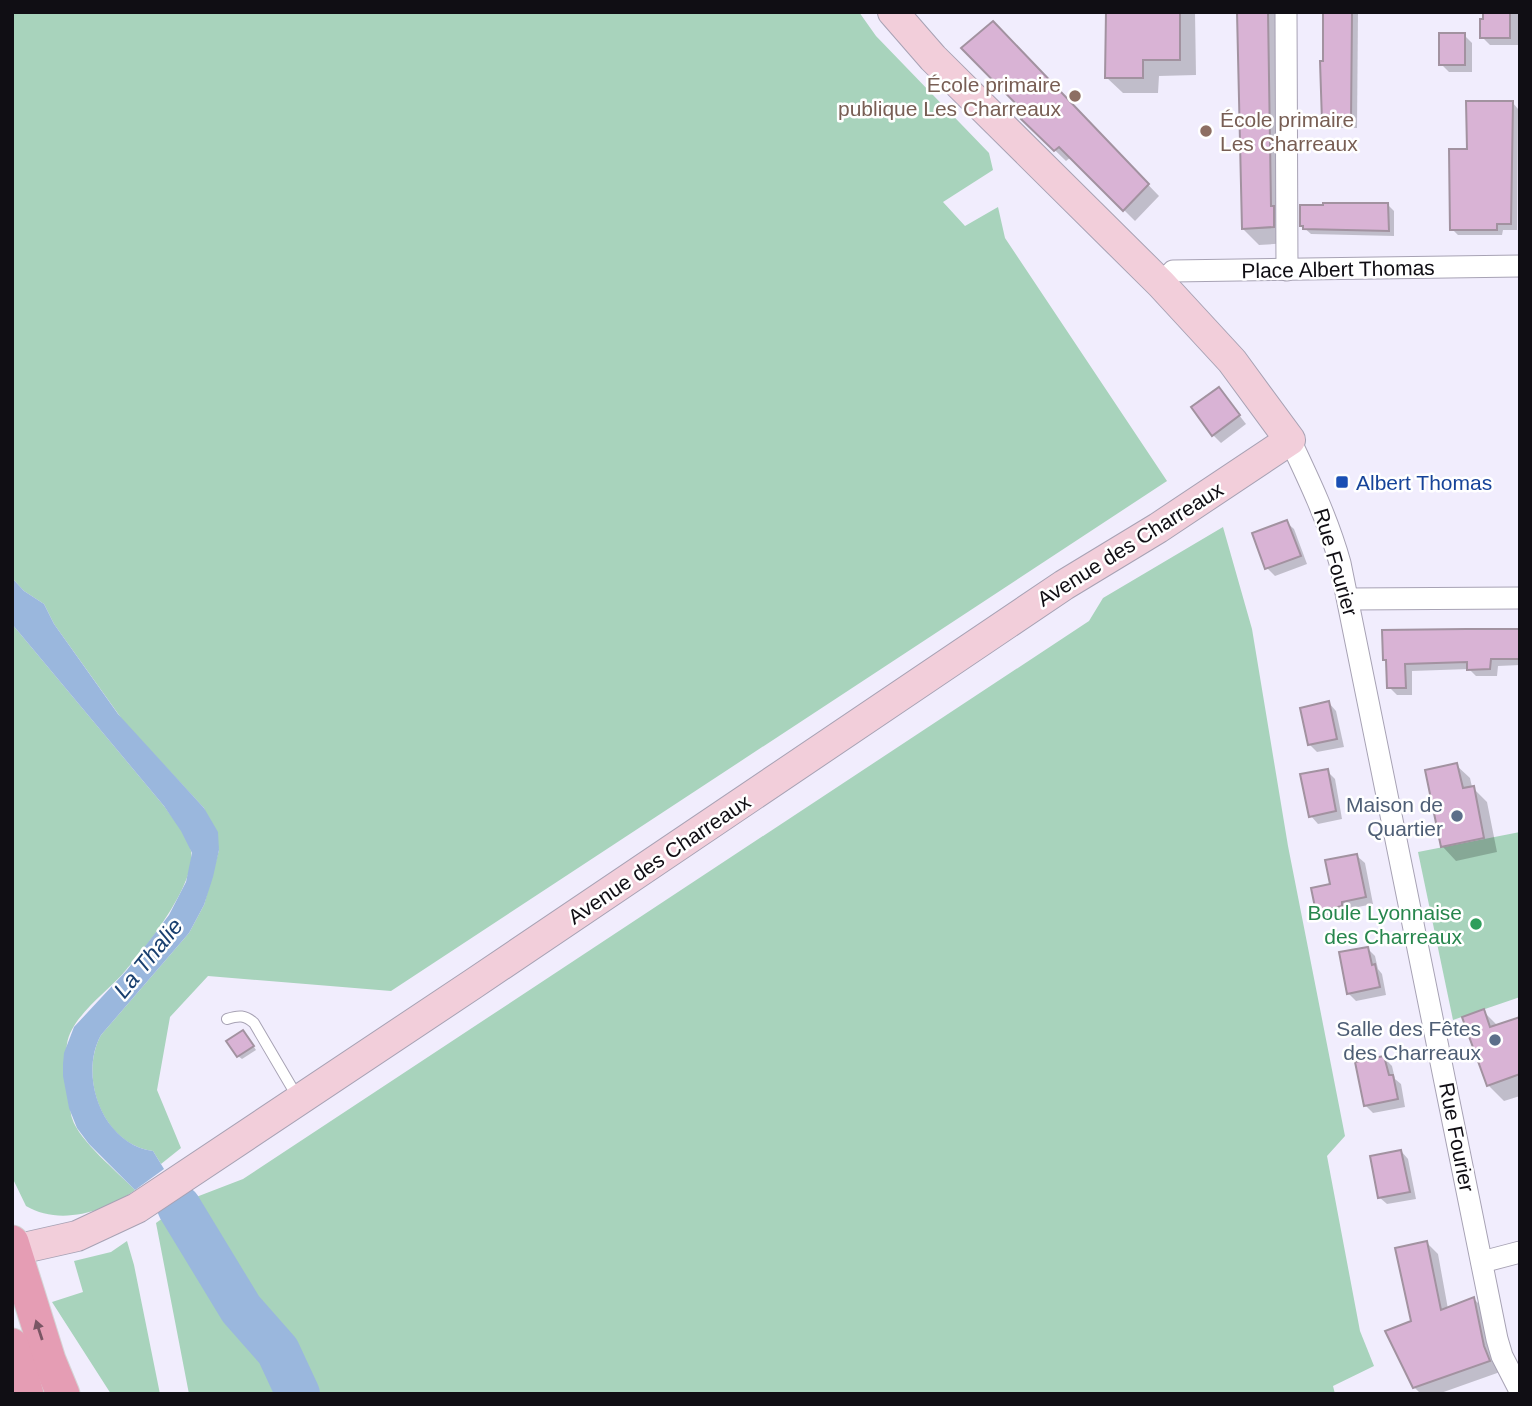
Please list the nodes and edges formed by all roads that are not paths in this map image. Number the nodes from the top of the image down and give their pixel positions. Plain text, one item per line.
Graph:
1 (893, 12) edge
2 (1286, 12) edge
3 (1520, 266) edge
4 (1287, 270) junction
5 (1161, 284) junction
6 (1290, 440) junction
7 (1520, 598) edge
8 (1349, 599) junction
9 (227, 1019) dead end
10 (300, 1100) junction
11 (14, 1246) edge
12 (1520, 1252) edge
13 (1482, 1262) junction
14 (12, 1345) edge
15 (1520, 1391) edge
16 (27, 1394) edge
17 (63, 1394) edge

1 - 5 main road, Rue Fourier
2 - 4 street
3 - 4 street, Place Albert Thomas
4 - 5 street, Place Albert Thomas
5 - 6 main road, Rue Fourier
6 - 8 street, Rue Fourier
6 - 10 main road, Avenue des Charreaux
7 - 8 street
8 - 13 street, Rue Fourier
9 - 10 lane
10 - 11 main road, Avenue des Charreaux
17 -> 11 main road
12 - 13 street
13 - 15 street, Rue Fourier
14 - 16 main road

